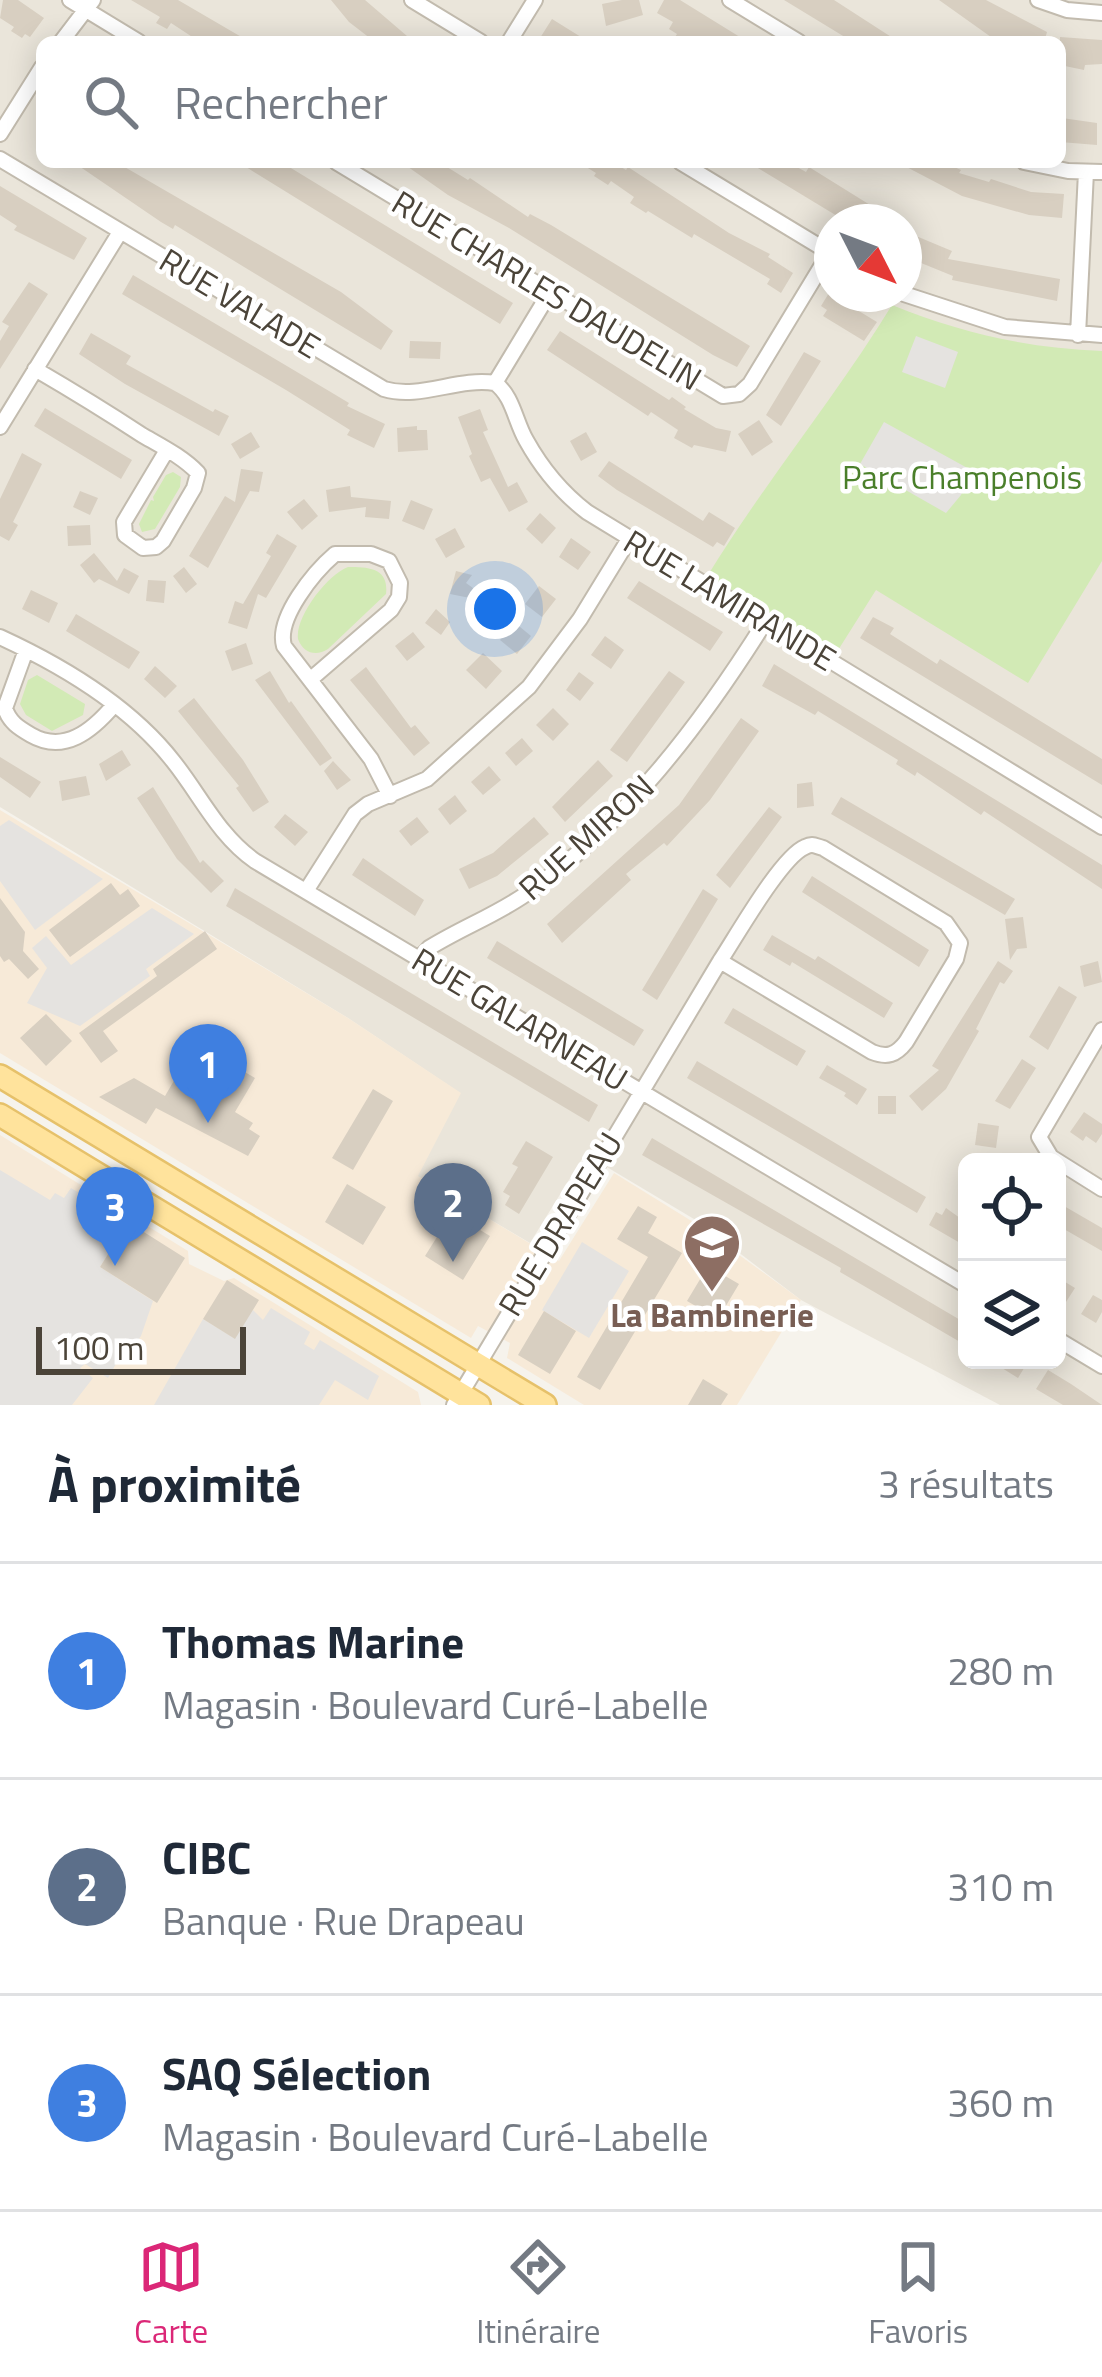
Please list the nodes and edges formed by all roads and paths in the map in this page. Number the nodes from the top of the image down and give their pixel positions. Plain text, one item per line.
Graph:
1 (70, 0) edge
2 (412, 0) edge
3 (535, 0) edge
4 (730, 0) edge
5 (1038, 0) edge
6 (90, 5) edge
7 (1102, 13) edge
8 (66, 36) edge
9 (131, 36) edge
10 (471, 36) edge
11 (513, 36) edge
12 (789, 36) edge
13 (36, 77) edge
14 (0, 134) edge
15 (0, 159) edge
16 (346, 168) edge
17 (690, 168) edge
18 (1094, 172) edge
19 (119, 232) junction
20 (814, 243) edge
21 (814, 281) edge
22 (550, 292) junction
23 (922, 300) edge
24 (1078, 334) junction
25 (1102, 335) edge
26 (35, 368) junction
27 (495, 383) junction
28 (0, 427) edge
29 (167, 450) junction
30 (629, 539) junction
31 (766, 622) junction
32 (0, 637) edge
33 (26, 650) junction
34 (311, 679) junction
35 (114, 705) junction
36 (390, 796) junction
37 (1102, 827) edge
38 (305, 890) junction
39 (419, 958) junction
40 (720, 961) junction
41 (1102, 1030) edge
42 (0, 1076) edge
43 (640, 1091) junction
44 (0, 1115) edge
45 (1102, 1189) edge
46 (958, 1281) edge
47 (1066, 1345) edge
48 (477, 1364) junction
49 (1102, 1366) edge
50 (464, 1401) edge
51 (545, 1405) edge

1 - 6 street
2 - 10 street
3 - 11 street
4 - 12 street
5 - 7 street
6 - 8 street
6 - 9 street
13 - 14 street
15 - 19 street, RUE VALADE
16 - 22 street, RUE CHARLES DAUDELIN
17 - 20 street
18 - 24 street
19 - 26 street
19 - 27 street, RUE VALADE
21 - 22 street, RUE CHARLES DAUDELIN
22 - 27 street
23 - 24 street
24 - 25 street
26 - 28 street
26 - 29 street
27 - 30 street, RUE LAMIRANDE
29 - 29 street
30 - 31 street, RUE LAMIRANDE
30 - 36 street
31 - 37 street, RUE LAMIRANDE
31 - 39 street, RUE MIRON
32 - 33 street, RUE GALARNEAU
33 - 35 street, RUE GALARNEAU
33 - 35 street
34 - 34 street
34 - 36 street
35 - 38 street, RUE GALARNEAU
36 - 38 street
38 - 39 street, RUE GALARNEAU
39 - 43 street, RUE GALARNEAU
40 - 40 street, RUE DRAPEAU
40 - 43 street, RUE DRAPEAU
41 - 45 street
42 - 48 main road
43 - 46 street, RUE GALARNEAU
43 - 48 street, RUE DRAPEAU
44 - 50 main road
47 - 49 street
48 - 50 street, RUE DRAPEAU
48 - 51 main road

